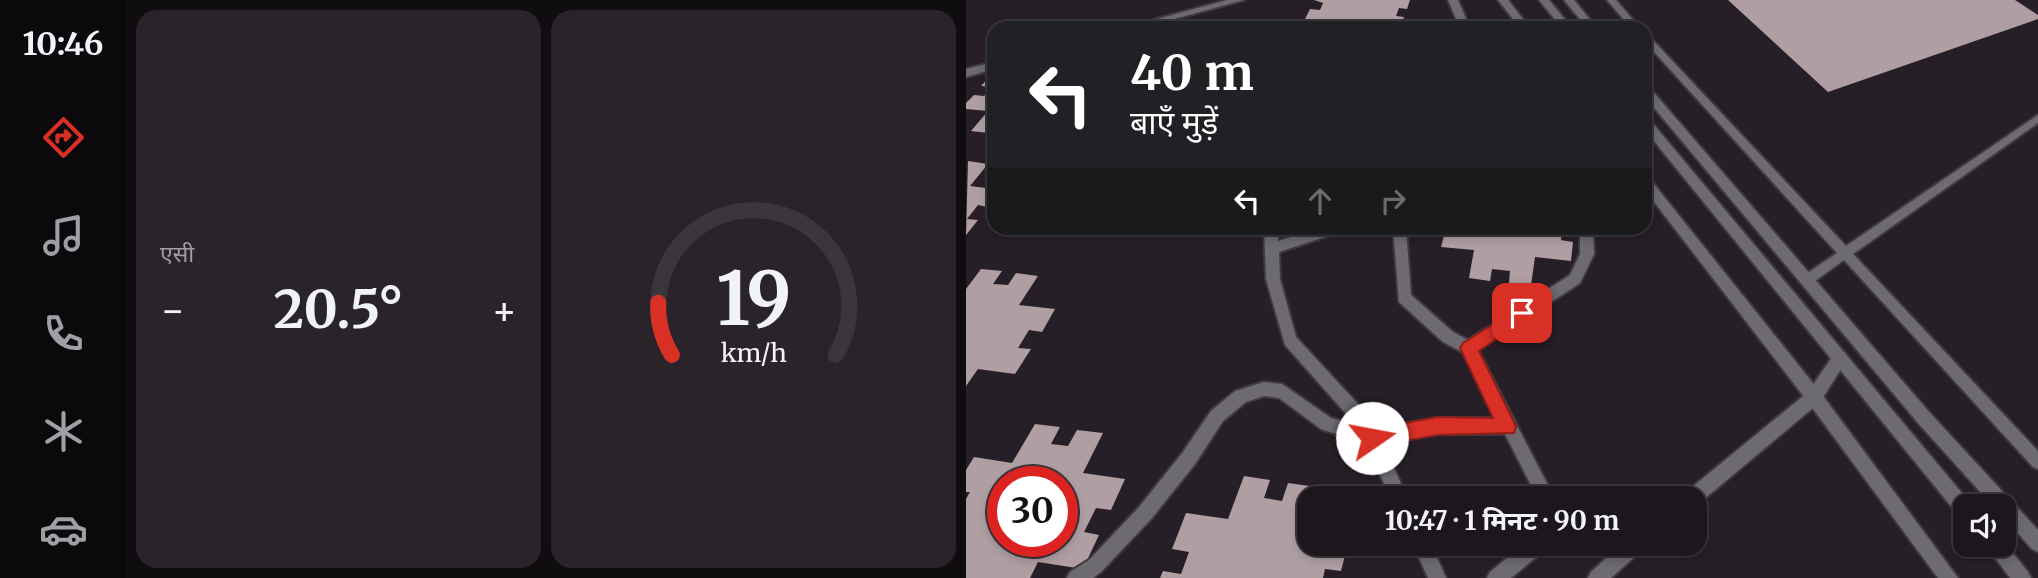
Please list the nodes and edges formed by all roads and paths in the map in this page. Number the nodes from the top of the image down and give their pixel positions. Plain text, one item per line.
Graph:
1 (1239, 0) edge
2 (1452, 0) edge
3 (1503, 0) edge
4 (1544, 0) edge
5 (1569, 0) edge
6 (1611, 0) edge
7 (1156, 21) edge
8 (1462, 21) edge
9 (1520, 21) edge
10 (1561, 21) edge
11 (1586, 21) edge
12 (1630, 21) edge
13 (1652, 45) edge
14 (987, 67) edge
15 (966, 73) edge
16 (1652, 98) edge
17 (2038, 118) edge
18 (1652, 130) edge
19 (1652, 190) edge
20 (1271, 235) edge
21 (1314, 235) edge
22 (1400, 235) edge
23 (1587, 235) edge
24 (1271, 249) junction
25 (1845, 254) junction
26 (1807, 280) junction
27 (1469, 348) junction
28 (1840, 358) junction
29 (1814, 397) junction
30 (1507, 426) junction
31 (1372, 438) junction
32 (2038, 462) edge
33 (1394, 486) edge
34 (1540, 486) edge
35 (1707, 486) edge
36 (1953, 495) edge
37 (2038, 543) edge
38 (1427, 556) edge
39 (1524, 556) edge
40 (1611, 556) edge
41 (2005, 557) edge
42 (1076, 578) edge
43 (1437, 578) edge
44 (1496, 578) edge
45 (1597, 578) edge
46 (1949, 578) edge
47 (2022, 578) edge

1 - 7 street
2 - 8 street
3 - 9 street
4 - 10 street
5 - 11 street
6 - 12 lane
13 - 25 lane
14 - 15 street
16 - 26 street
17 - 25 lane
18 - 28 street
19 - 29 street
20 - 24 street
21 - 24 street
22 - 27 street
23 - 27 street
24 - 31 street
25 - 26 lane
25 - 32 lane
26 - 37 street
27 - 30 street
28 - 29 street
28 - 36 street
29 - 35 street
29 - 46 street
30 - 31 street
30 - 34 street
31 - 33 street
31 - 42 street
38 - 43 street
39 - 44 street
40 - 45 street
41 - 47 street

